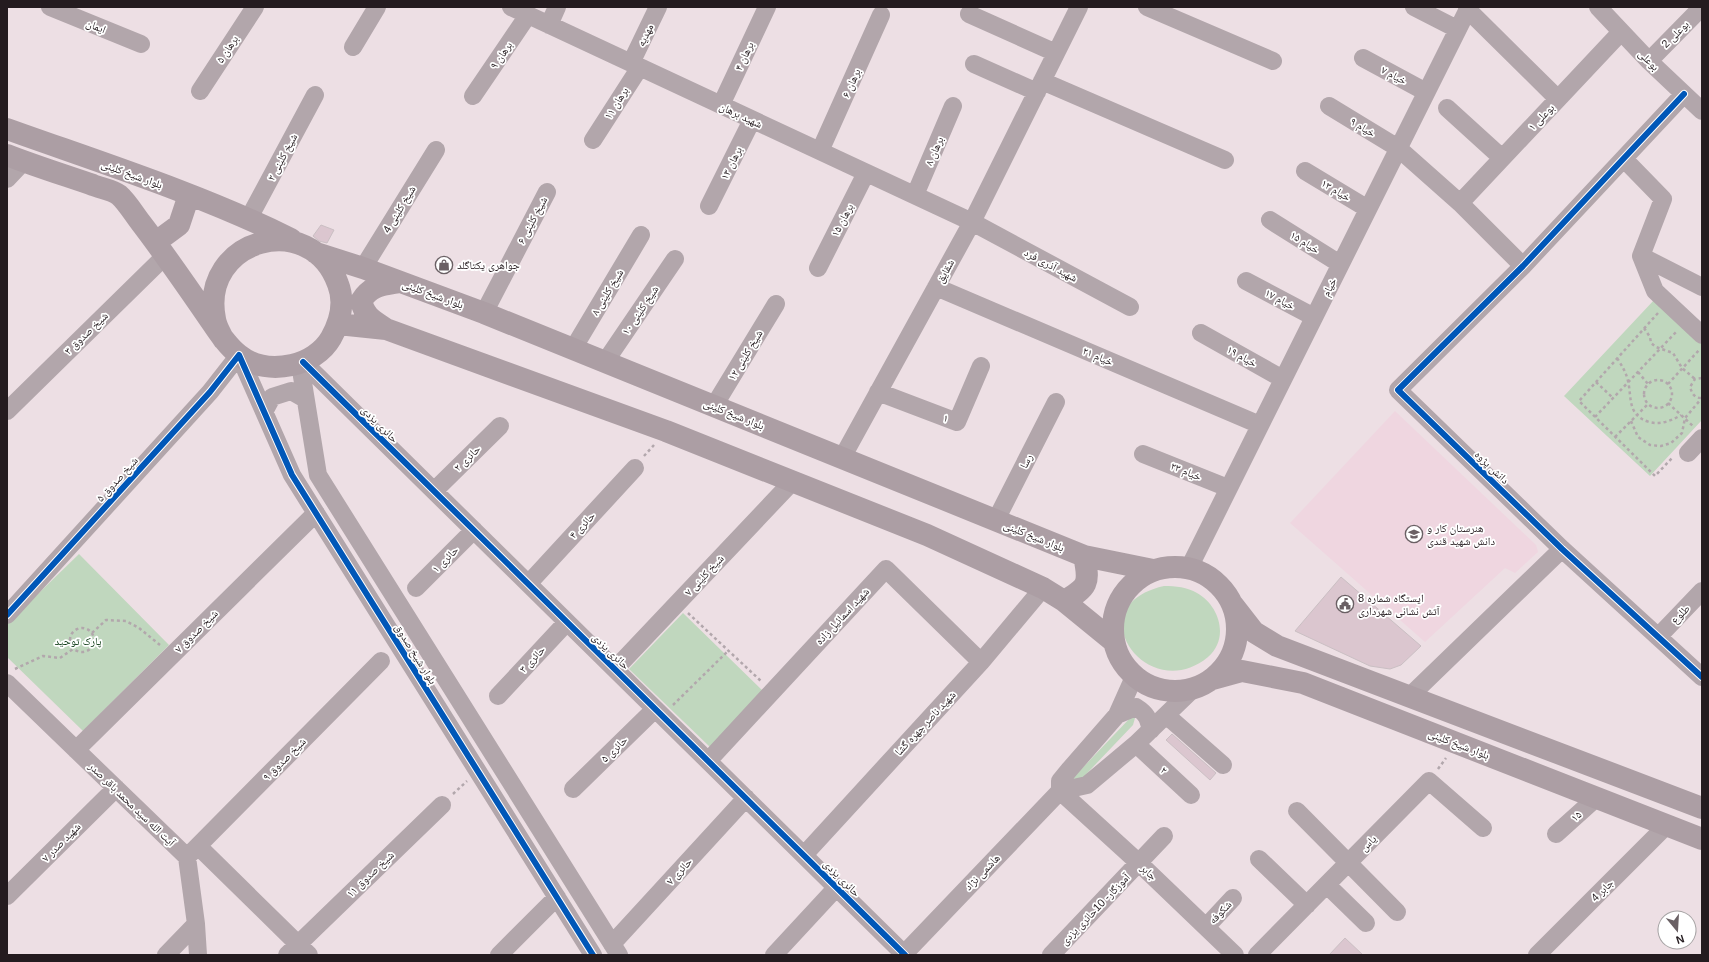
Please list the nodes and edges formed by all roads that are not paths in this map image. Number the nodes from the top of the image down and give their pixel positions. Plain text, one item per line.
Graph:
1 (50, 7) edge
2 (255, 7) edge
3 (378, 7) edge
4 (511, 7) edge
5 (557, 7) edge
6 (658, 7) edge
7 (767, 7) edge
8 (1079, 7) edge
9 (1147, 7) edge
10 (1414, 7) edge
11 (1598, 7) edge
12 (1702, 7) edge
13 (1468, 8) edge
14 (969, 14) dead end
15 (528, 15) junction
16 (881, 15) dead end
17 (549, 25) junction
18 (1457, 30) junction
19 (1621, 32) junction
20 (141, 44) dead end
21 (353, 47) dead end
22 (1056, 53) junction
23 (1363, 58) dead end
24 (1273, 61) dead end
25 (1649, 61) junction
26 (974, 64) dead end
27 (635, 65) junction
28 (1039, 87) junction
29 (200, 91) dead end
30 (1426, 92) junction
31 (1684, 94) junction
32 (315, 95) dead end
33 (473, 96) dead end
34 (1558, 99) junction
35 (721, 105) junction
36 (953, 106) dead end
37 (1329, 106) dead end
38 (1447, 108) dead end
39 (1702, 111) edge
40 (752, 120) junction
41 (7, 129) edge
42 (593, 140) dead end
43 (1398, 148) junction
44 (436, 150) dead end
45 (820, 151) junction
46 (16, 158) edge
47 (1502, 158) junction
48 (1624, 159) junction
49 (1225, 160) dead end
50 (1305, 171) dead end
51 (866, 173) junction
52 (7, 180) edge
53 (547, 192) dead end
54 (189, 195) junction
55 (915, 195) junction
56 (1460, 203) junction
57 (710, 206) dead end
58 (1368, 209) junction
59 (249, 218) junction
60 (1270, 220) dead end
61 (972, 222) junction
62 (641, 235) dead end
63 (308, 248) junction
64 (160, 249) junction
65 (1641, 256) junction
66 (675, 259) dead end
67 (1340, 264) junction
68 (1523, 266) junction
69 (363, 268) junction
70 (818, 268) dead end
71 (1246, 281) dead end
72 (400, 282) junction
73 (936, 287) junction
74 (1702, 287) edge
75 (776, 304) dead end
76 (1130, 307) dead end
77 (484, 313) junction
78 (1314, 317) junction
79 (338, 324) junction
80 (386, 329) junction
81 (1201, 333) dead end
82 (1702, 335) edge
83 (223, 338) junction
84 (573, 349) junction
85 (239, 355) junction
86 (605, 362) junction
87 (302, 363) junction
88 (982, 366) dead end
89 (1283, 379) junction
90 (878, 392) junction
91 (305, 399) junction
92 (1056, 402) dead end
93 (714, 406) junction
94 (7, 411) edge
95 (264, 412) junction
96 (1260, 425) junction
97 (500, 426) dead end
98 (1700, 434) edge
99 (1682, 453) road end
100 (1143, 454) dead end
101 (842, 458) junction
102 (635, 468) road end
103 (792, 482) junction
104 (1228, 488) junction
105 (434, 491) junction
106 (316, 513) junction
107 (996, 520) junction
108 (474, 530) junction
109 (1562, 549) junction
110 (1084, 556) junction
111 (1189, 568) junction
112 (1153, 570) junction
113 (529, 583) junction
114 (416, 588) dead end
115 (1042, 588) junction
116 (1702, 591) edge
117 (1064, 601) junction
118 (1233, 605) junction
119 (7, 614) edge
120 (567, 622) junction
121 (1658, 637) junction
122 (1113, 641) junction
123 (381, 661) dead end
124 (981, 662) junction
125 (615, 669) junction
126 (11, 676) edge
127 (1134, 677) junction
128 (1702, 678) edge
129 (1203, 684) junction
130 (498, 696) dead end
131 (1410, 696) junction
132 (659, 712) junction
133 (1117, 715) junction
134 (1166, 715) junction
135 (1395, 719) junction
136 (1151, 730) junction
137 (1136, 744) junction
138 (76, 750) junction
139 (708, 760) junction
140 (1223, 765) dead end
141 (116, 788) junction
142 (573, 790) dead end
143 (1060, 791) junction
144 (1191, 795) dead end
145 (746, 798) junction
146 (1596, 798) junction
147 (442, 805) road end
148 (1702, 808) edge
149 (1297, 811) dead end
150 (1666, 825) junction
151 (1483, 828) dead end
152 (1556, 834) dead end
153 (1164, 836) dead end
154 (1702, 839) edge
155 (193, 852) junction
156 (804, 855) junction
157 (1259, 859) dead end
158 (1139, 862) junction
159 (1348, 863) junction
160 (1327, 884) junction
161 (837, 887) junction
162 (7, 896) edge
163 (557, 897) junction
164 (1233, 898) dead end
165 (1306, 905) junction
166 (1398, 912) dead end
167 (1366, 923) dead end
168 (196, 924) junction
169 (1206, 927) junction
170 (616, 949) edge
171 (298, 951) edge
172 (904, 954) edge
173 (166, 955) edge
174 (198, 955) edge
175 (499, 955) edge
176 (593, 955) edge
177 (774, 955) edge
178 (1051, 955) edge
179 (1235, 955) edge
180 (1257, 955) edge
181 (1537, 955) edge

1 - 20 street, ایمان
2 - 29 street, برهان ۵
3 - 21 street
4 - 15 street, شهید برهان
5 - 17 street
6 - 27 street, مهدیه
7 - 35 street, برهان ۴
8 - 22 street, شقایق
9 - 24 street
10 - 18 street
11 - 19 street, بوعلی
12 - 25 street, بوعلی 2
13 - 18 street, خیام
13 - 34 street
14 - 22 street
15 - 17 street, شهید برهان
15 - 33 street, برهان ۹
16 - 45 street, برهان ۶
17 - 27 street, شهید برهان
18 - 30 street, خیام
19 - 25 street, بوعلی
19 - 34 street, ۱ بوعلی
22 - 28 street, شقایق
23 - 30 street, خیام ۷
25 - 31 street, بوعلی
26 - 28 street
27 - 35 street, شهید برهان
27 - 42 street, برهان ۱۱
28 - 49 street
28 - 61 street, شقایق
30 - 43 street, خیام
31 - 39 street, بوعلی
31 - 48 street
32 - 59 street, شیخ کلینی ۲
34 - 47 street, ۱ بوعلی
35 - 40 street, شهید برهان
36 - 55 street, برهان ۸
37 - 43 street, خیام ۹
38 - 47 street
40 - 45 street, شهید برهان
40 - 57 street, برهان ۱۳
41 - 54 main road, بلوار شیخ کلینی
43 - 56 street, خیام ۹
43 - 58 street, خیام
44 - 69 street, شیخ کلینی 4
45 - 51 street, شهید برهان
46 - 52 street
46 - 64 main road
47 - 56 street, ۱ بوعلی
48 - 65 street
48 - 68 street
50 - 58 street, خیام ۱۳
51 - 55 street, شهید برهان
51 - 70 street, برهان ۱۵
53 - 77 street, شیخ کلینی ۶
54 - 59 main road, بلوار شیخ کلینی
54 - 64 main road
55 - 61 street, شهید برهان
56 - 68 street, خیام ۹
58 - 67 street, خیام
59 - 63 main road, بلوار شیخ کلینی
60 - 67 street, خیام ۱۵
61 - 73 street, شقایق
61 - 76 street, شهید آذری فرد
62 - 84 street, شیخ کلینی ۸
63 - 69 main road, بلوار شیخ کلینی
63 - 79 main road
63 - 83 main road
64 - 83 main road
64 - 94 street, شیخ صدوق ۳
65 - 74 street
65 - 82 street
66 - 86 street, شیخ کلینی ۱۰
67 - 78 street, خیام
68 - 109 street, دانش پژوه
69 - 72 main road, بلوار شیخ کلینی
71 - 78 street, خیام ۱۷
72 - 77 main road, بلوار شیخ کلینی
72 - 80 main road
73 - 90 street, شقایق
73 - 96 street, خیام ۲۱
75 - 93 street, شیخ کلینی ۱۲
77 - 84 main road, بلوار شیخ کلینی
78 - 89 street, خیام
79 - 80 main road
79 - 87 main road
80 - 103 main road
81 - 89 street, خیام ۱۹
83 - 85 main road
84 - 86 main road, بلوار شیخ کلینی
85 - 87 main road
85 - 95 street, بلوار شیخ صدوق
85 - 119 street, شیخ صدوق ۵
86 - 93 main road, بلوار شیخ کلینی
87 - 91 street, بلوار شیخ صدوق
87 - 105 street, حائری یزدی
88 - 90 street, ۱
89 - 96 street, خیام
90 - 101 street, شقایق
91 - 95 street
91 - 170 street, بلوار شیخ صدوق
92 - 107 street, رسا
93 - 101 main road, بلوار شیخ کلینی
95 - 106 street, بلوار شیخ صدوق
96 - 104 street, خیام
97 - 105 street, حائری ۲
98 - 99 street
100 - 104 street, خیام ۲۳
101 - 107 main road, بلوار شیخ کلینی
102 - 113 street, حائری ۴
103 - 115 main road
103 - 125 street, شیخ کلینی ۷
104 - 111 street, خیام
105 - 108 street, حائری یزدی
106 - 138 street, شیخ صدوق ۷
106 - 163 street, بلوار شیخ صدوق
107 - 110 main road, بلوار شیخ کلینی
108 - 113 street, حائری یزدی
108 - 114 street, حائری ۱
109 - 121 street, دانش پژوه
109 - 131 street
110 - 112 main road, بلوار شیخ کلینی
110 - 117 main road
111 - 112 main road
111 - 118 main road
112 - 122 main road
113 - 120 street, حائری یزدی
115 - 117 main road
115 - 124 street, شهید ناصر چهره گشا
116 - 121 street, طلوع
117 - 122 main road
118 - 129 main road
118 - 131 main road
120 - 125 street, حائری یزدی
120 - 130 street, حائری ۳
121 - 128 street, دانش پژوه
122 - 127 main road
123 - 155 street, شیخ صدوق ۹
124 - 139 street, شهید اسمائیل زاده
124 - 156 street, شهید ناصر چهره گشا
125 - 132 street, حائری یزدی
126 - 138 street, آیت الله سید محمد باقر صدر
127 - 129 main road
127 - 133 street
129 - 134 street
129 - 135 main road, بلوار شیخ کلینی
131 - 135 main road
131 - 148 main road
132 - 139 street, حائری یزدی
132 - 142 street, حائری ۵
133 - 136 street
133 - 143 street
134 - 136 street
134 - 140 street
135 - 146 main road, بلوار شیخ کلینی
136 - 137 street
137 - 143 street
137 - 144 street, ۲
138 - 141 street, آیت الله سید محمد باقر صدر
139 - 145 street, حائری یزدی
141 - 155 street, آیت الله سید محمد باقر صدر
141 - 162 street, ۷ شهید صدر
143 - 158 street, جابر
143 - 172 street, هاشمی نژاد
145 - 156 street, حائری یزدی
145 - 170 street, حائری ۷
146 - 150 main road, بلوار شیخ کلینی
146 - 152 street, ۱۵
147 - 171 street, شیخ صدوق ۱۱
149 - 159 street
150 - 154 main road, بلوار شیخ کلینی
150 - 181 street, جابر 4
151 - 159 street, یاس
153 - 158 street, آموزگار- 10حائری یزدی
155 - 168 street
155 - 171 street, آیت الله سید محمد باقر صدر
156 - 161 street, حائری یزدی
157 - 165 street
158 - 169 street, جابر
158 - 178 street, آموزگار- 10حائری یزدی
159 - 160 street, یاس
159 - 166 street
160 - 165 street, یاس
160 - 167 street
161 - 172 street, حائری یزدی
161 - 177 street
163 - 175 street
163 - 176 street, بلوار شیخ صدوق
164 - 169 street, شکوفه
165 - 180 street, یاس
168 - 173 street
168 - 174 street
169 - 179 street, جابر

